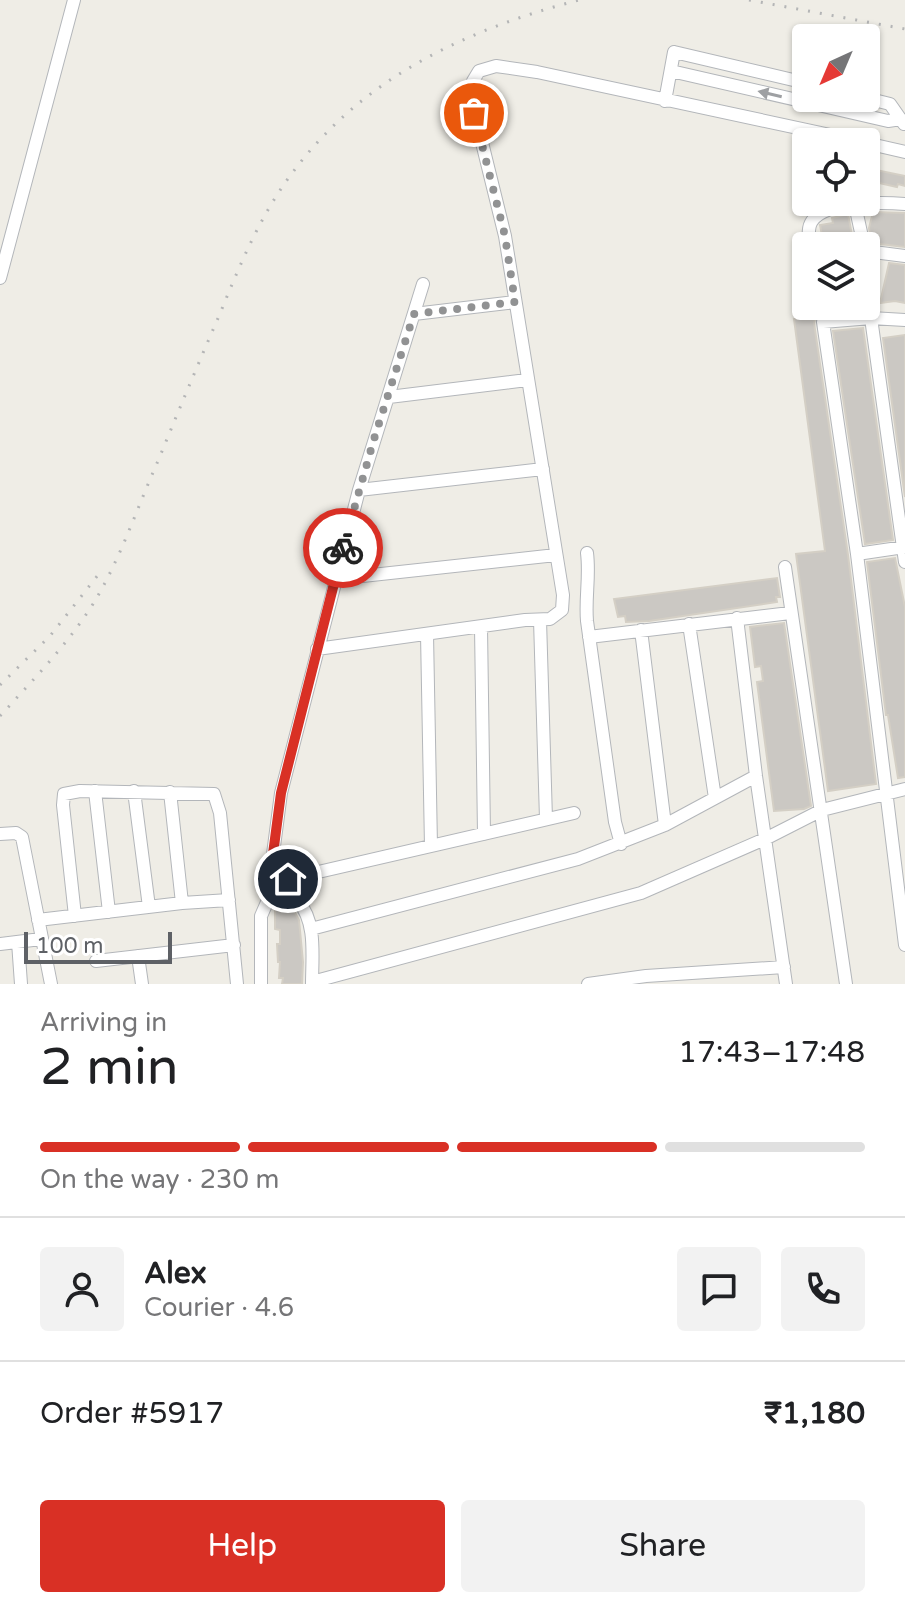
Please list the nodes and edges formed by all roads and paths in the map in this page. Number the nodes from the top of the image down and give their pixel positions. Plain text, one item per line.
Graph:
1 (74, 0) edge
2 (671, 71) junction
3 (792, 80) edge
4 (665, 101) junction
5 (880, 102) edge
6 (903, 122) edge
7 (792, 132) edge
8 (880, 146) edge
9 (905, 152) edge
10 (880, 201) edge
11 (905, 204) edge
12 (880, 251) edge
13 (905, 256) edge
14 (0, 278) edge
15 (423, 284) dead end
16 (515, 302) junction
17 (414, 314) junction
18 (880, 319) edge
19 (847, 320) edge
20 (871, 320) edge
21 (905, 320) edge
22 (823, 322) joint
23 (527, 380) junction
24 (389, 397) junction
25 (543, 469) junction
26 (359, 490) junction
27 (904, 547) edge
28 (587, 553) dead end
29 (857, 554) junction
30 (556, 555) junction
31 (905, 562) edge
32 (785, 567) dead end
33 (335, 579) junction
34 (790, 613) junction
35 (737, 618) junction
36 (540, 620) junction
37 (689, 624) junction
38 (481, 627) junction
39 (641, 630) junction
40 (427, 634) junction
41 (589, 637) junction
42 (317, 649) junction
43 (756, 776) junction
44 (905, 789) edge
45 (95, 791) junction
46 (134, 791) junction
47 (170, 792) junction
48 (886, 794) junction
49 (715, 798) junction
50 (822, 810) junction
51 (574, 813) dead end
52 (546, 819) junction
53 (665, 825) junction
54 (0, 834) edge
55 (484, 834) junction
56 (767, 838) junction
57 (621, 844) junction
58 (431, 846) junction
59 (229, 900) junction
60 (182, 903) junction
61 (149, 907) junction
62 (109, 912) junction
63 (75, 916) junction
64 (38, 920) junction
65 (311, 929) junction
66 (41, 939) junction
67 (18, 942) junction
68 (0, 944) edge
69 (234, 945) junction
70 (905, 945) edge
71 (138, 956) junction
72 (96, 961) dead end
73 (784, 967) junction
74 (312, 983) edge
75 (21, 984) edge
76 (51, 984) edge
77 (142, 984) edge
78 (237, 984) edge
79 (261, 984) edge
80 (588, 984) edge
81 (786, 984) edge
82 (846, 984) edge

1 - 14 street
2 - 3 street
2 - 4 street
6 -> 2 street
4 - 7 street
4 - 16 street
5 - 6 street
8 - 9 street
10 - 11 street
12 - 13 street
15 - 17 street
16 - 17 street
16 - 23 street
17 - 24 street
18 - 21 street
19 - 22 street
20 - 27 street
22 - 29 street
23 - 24 street
23 - 25 street
24 - 26 street
25 - 26 street
25 - 30 street
26 - 33 street
27 - 29 street
27 - 31 street
28 - 41 street
29 - 48 street
30 - 33 street
30 - 36 street
32 - 34 street
33 - 42 street
34 - 35 street
34 - 50 street
35 - 37 street
35 - 43 street
36 - 38 street
36 - 52 street
37 - 39 street
37 - 49 street
38 - 40 street
38 - 55 street
39 - 41 street
39 - 53 street
40 - 42 street
40 - 58 street
41 - 57 street
42 - 58 street
43 - 49 street
43 - 56 street
44 - 48 street
45 - 46 street
45 - 62 street
45 - 63 street
46 - 47 street
46 - 61 street
47 - 59 street
47 - 60 street
48 - 50 street
48 - 70 street
49 - 53 street
50 - 56 street
50 - 82 street
51 - 52 street
52 - 55 street
53 - 57 street
54 - 64 street
55 - 58 street
56 - 73 street
56 - 74 street
57 - 65 street
59 - 60 street
59 - 69 street
60 - 61 street
61 - 62 street
62 - 63 street
63 - 64 street
64 - 66 street
65 - 74 street
65 - 79 street
66 - 67 street
66 - 76 street
67 - 68 street
67 - 75 street
69 - 71 street
69 - 78 street
71 - 72 street
71 - 77 street
73 - 80 street
73 - 81 street

